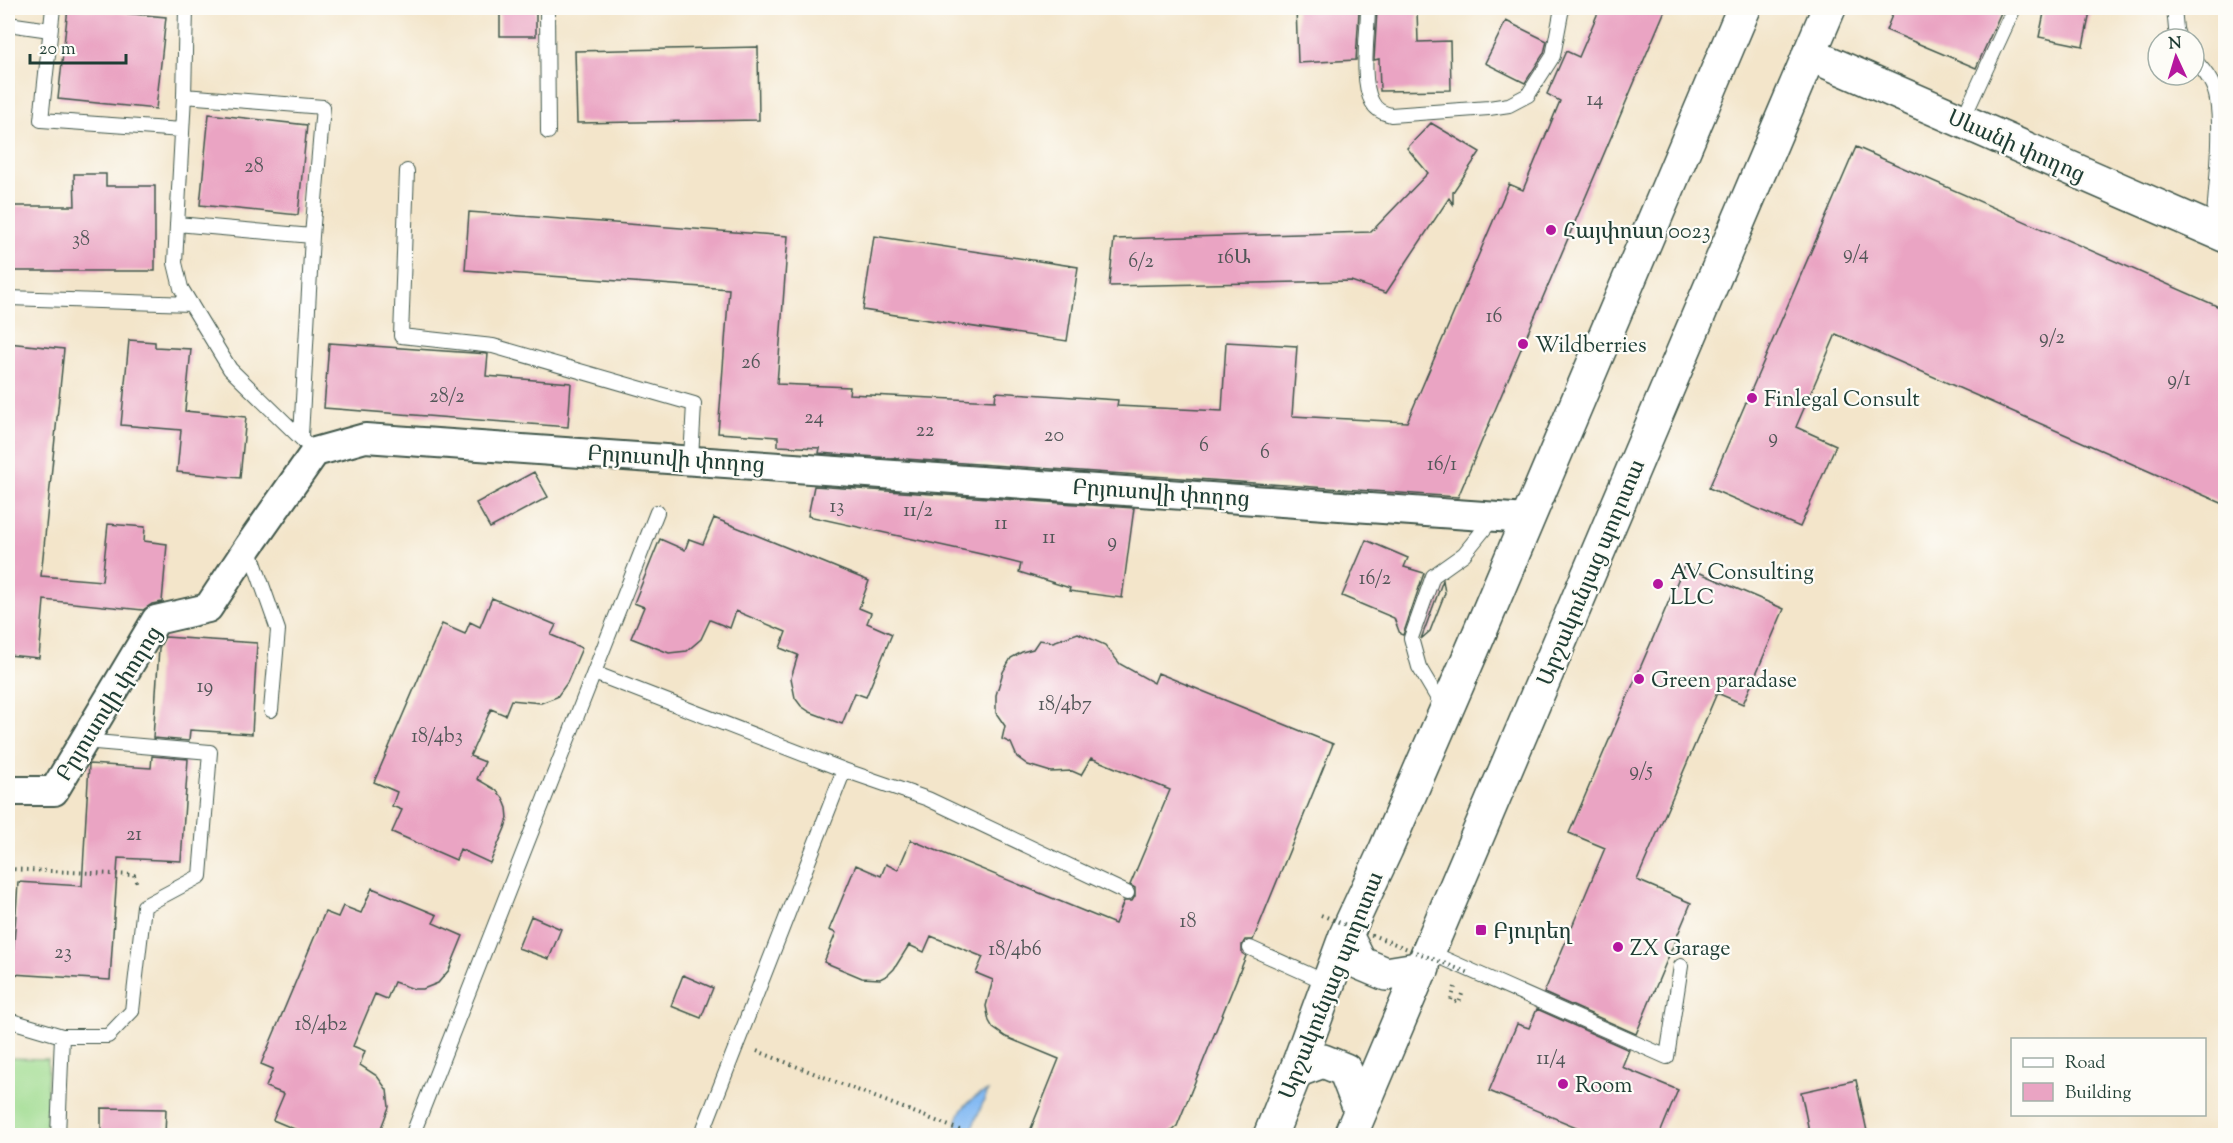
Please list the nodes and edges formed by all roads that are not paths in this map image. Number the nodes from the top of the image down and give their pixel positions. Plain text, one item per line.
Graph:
1 (53, 8) edge
2 (186, 8) edge
3 (548, 8) edge
4 (1368, 8) edge
5 (1562, 8) edge
6 (1744, 8) edge
7 (1829, 8) edge
8 (2014, 8) edge
9 (2174, 8) edge
10 (8, 24) edge
11 (2175, 27) edge
12 (50, 30) junction
13 (1809, 54) junction
14 (2206, 71) edge
15 (184, 96) junction
16 (2221, 96) edge
17 (1962, 121) junction
18 (182, 130) junction
19 (548, 132) dead end
20 (408, 171) dead end
21 (177, 224) junction
22 (2219, 233) edge
23 (312, 236) junction
24 (8, 298) edge
25 (191, 304) junction
26 (308, 444) junction
27 (691, 459) junction
28 (657, 512) dead end
29 (1511, 517) junction
30 (249, 546) junction
31 (594, 673) junction
32 (271, 710) dead end
33 (1445, 712) junction
34 (84, 741) junction
35 (844, 770) junction
36 (8, 791) edge
37 (1127, 893) dead end
38 (1334, 925) junction
39 (1250, 948) dead end
40 (1426, 960) junction
41 (1681, 966) dead end
42 (1328, 983) junction
43 (8, 1020) edge
44 (62, 1036) junction
45 (1296, 1071) junction
46 (1355, 1122) edge
47 (58, 1136) edge
48 (412, 1136) edge
49 (701, 1136) edge
50 (1270, 1136) edge

1 - 12 lane
2 - 15 lane
3 - 19 lane
4 - 5 lane
6 - 29 main road, Արշակունյաց պողոտա
7 - 13 main road, Արշակունյաց պողոտա
8 - 17 lane
9 - 11 lane
10 - 12 lane
12 - 18 lane
13 - 17 main road, Սևանի փողոց
13 - 40 main road, Արշակունյաց պողոտա
14 - 16 lane
15 - 18 lane
15 - 23 lane
16 - 22 lane
17 - 22 main road, Սևանի փողոց
18 - 21 lane
20 - 27 lane
21 - 23 lane
21 - 25 lane
23 - 26 lane
24 - 25 lane
25 - 26 lane
26 - 27 street, Բրյուսովի փողոց
26 - 30 street, Բրյուսովի փողոց
27 - 29 street, Բրյուսովի փողոց
28 - 31 lane
29 - 33 main road, Արշակունյաց պողոտա
29 - 33 lane
30 - 32 lane
30 - 34 street, Բրյուսովի փողոց
31 - 35 lane
31 - 48 lane
33 - 38 main road, Արշակունյաց պողոտա
34 - 36 street, Բրյուսովի փողոց
34 - 44 lane
35 - 37 lane
35 - 49 lane
38 - 40 main road
38 - 42 main road, Արշակունյաց պողոտա
39 - 42 lane
40 - 41 lane
40 - 46 main road, Արշակունյաց պողոտա
42 - 45 main road, Արշակունյաց պողոտա
43 - 44 lane
44 - 47 lane
45 - 46 main road
45 - 50 main road, Արշակունյաց պողոտա

